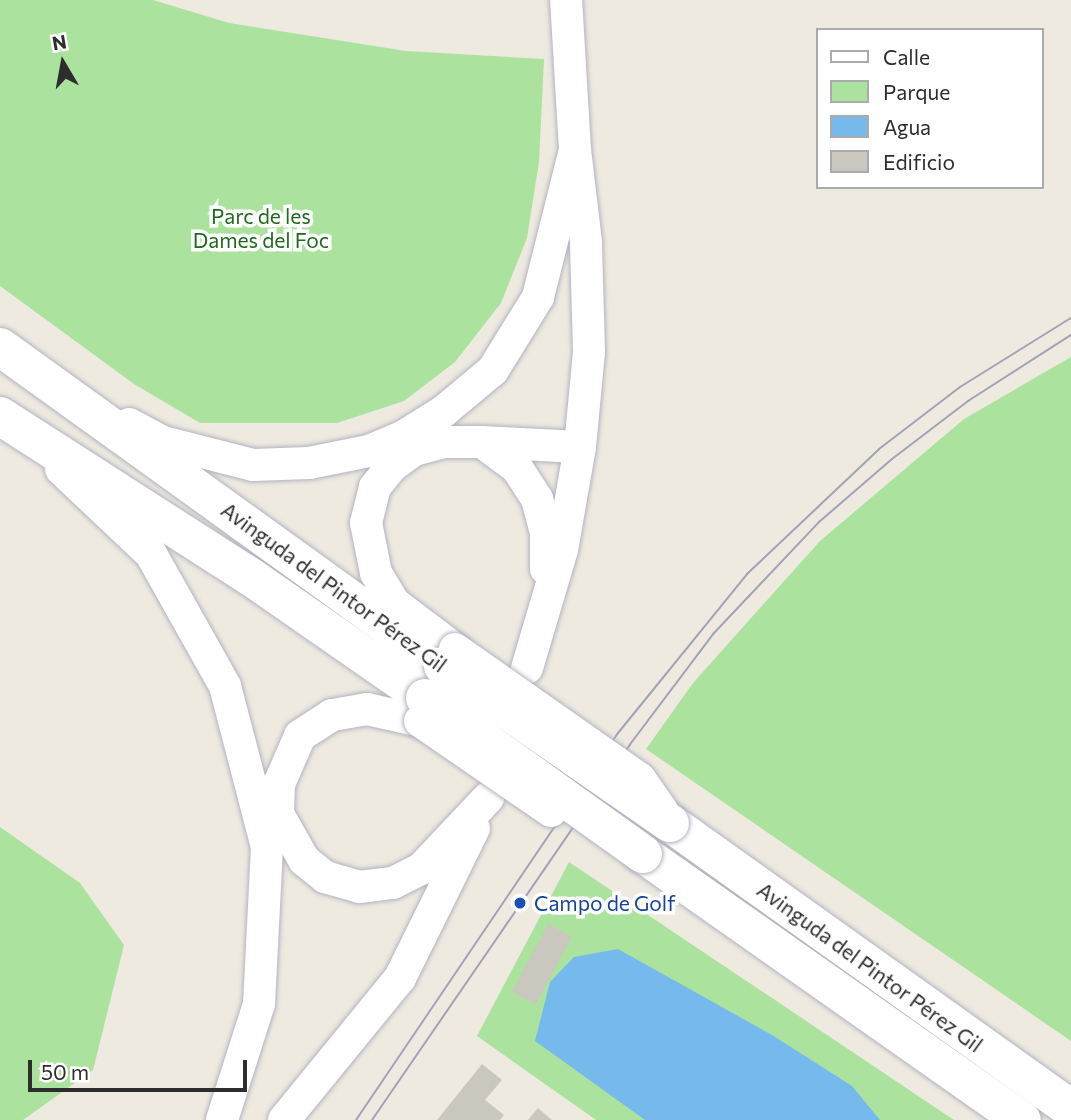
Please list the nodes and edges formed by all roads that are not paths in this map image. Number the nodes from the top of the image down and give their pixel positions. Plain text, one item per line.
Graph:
1 (566, 0) edge
2 (575, 150) junction
3 (0, 347) edge
4 (37, 373) junction
5 (8, 421) edge
6 (482, 442) junction
7 (580, 447) junction
8 (546, 595) junction
9 (527, 668) dead end
10 (436, 683) junction
11 (1071, 1109) edge
12 (222, 1120) edge
13 (284, 1120) edge
14 (1023, 1120) edge

1 - 2 street
2 - 4 street
2 - 7 street
3 - 4 main road, Avinguda del Pintor Pérez Gil
4 - 10 main road, Avinguda del Pintor Pérez Gil
5 - 10 main road, Avinguda del Pintor Pérez Gil
5 - 12 street
6 - 7 street
6 - 8 street
6 - 10 street, Avinguda del Pintor Pérez Gil
7 - 8 street
8 - 9 street
10 - 11 main road, Avinguda del Pintor Pérez Gil, bridge
10 - 13 street
10 - 14 main road, Avinguda del Pintor Pérez Gil, bridge

